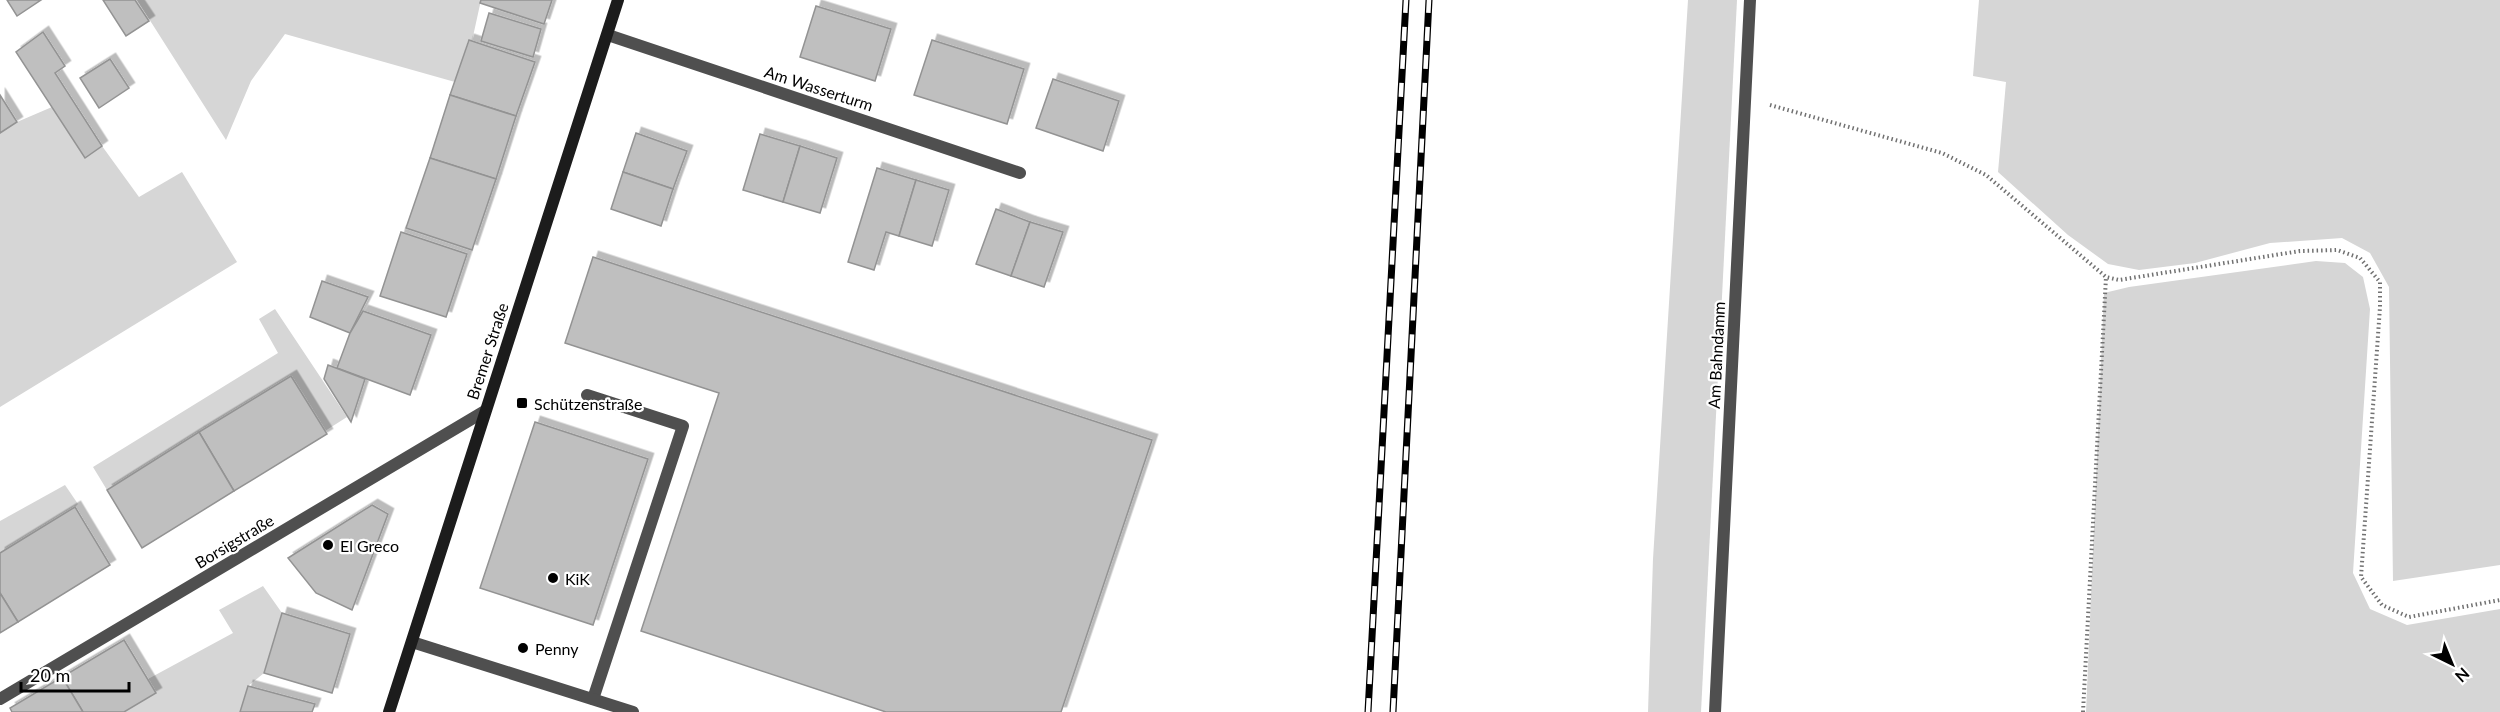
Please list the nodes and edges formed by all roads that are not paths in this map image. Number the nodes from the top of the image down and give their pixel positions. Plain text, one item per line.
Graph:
1 (618, 0) edge
2 (1750, 0) edge
3 (608, 35) junction
4 (1020, 173) dead end
5 (587, 395) dead end
6 (485, 411) junction
7 (412, 642) junction
8 (0, 699) edge
9 (593, 699) junction
10 (389, 712) edge
11 (633, 712) edge
12 (1715, 712) edge

1 - 3 main road, Bremer Straße
2 - 12 street, Am Bahndamm
3 - 4 street, Am Wasserturm
3 - 6 main road, Bremer Straße
5 - 9 street
6 - 7 main road, Bremer Straße
6 - 8 street, Borsigstraße
7 - 9 street
7 - 10 main road, Bremer Straße
9 - 11 street

